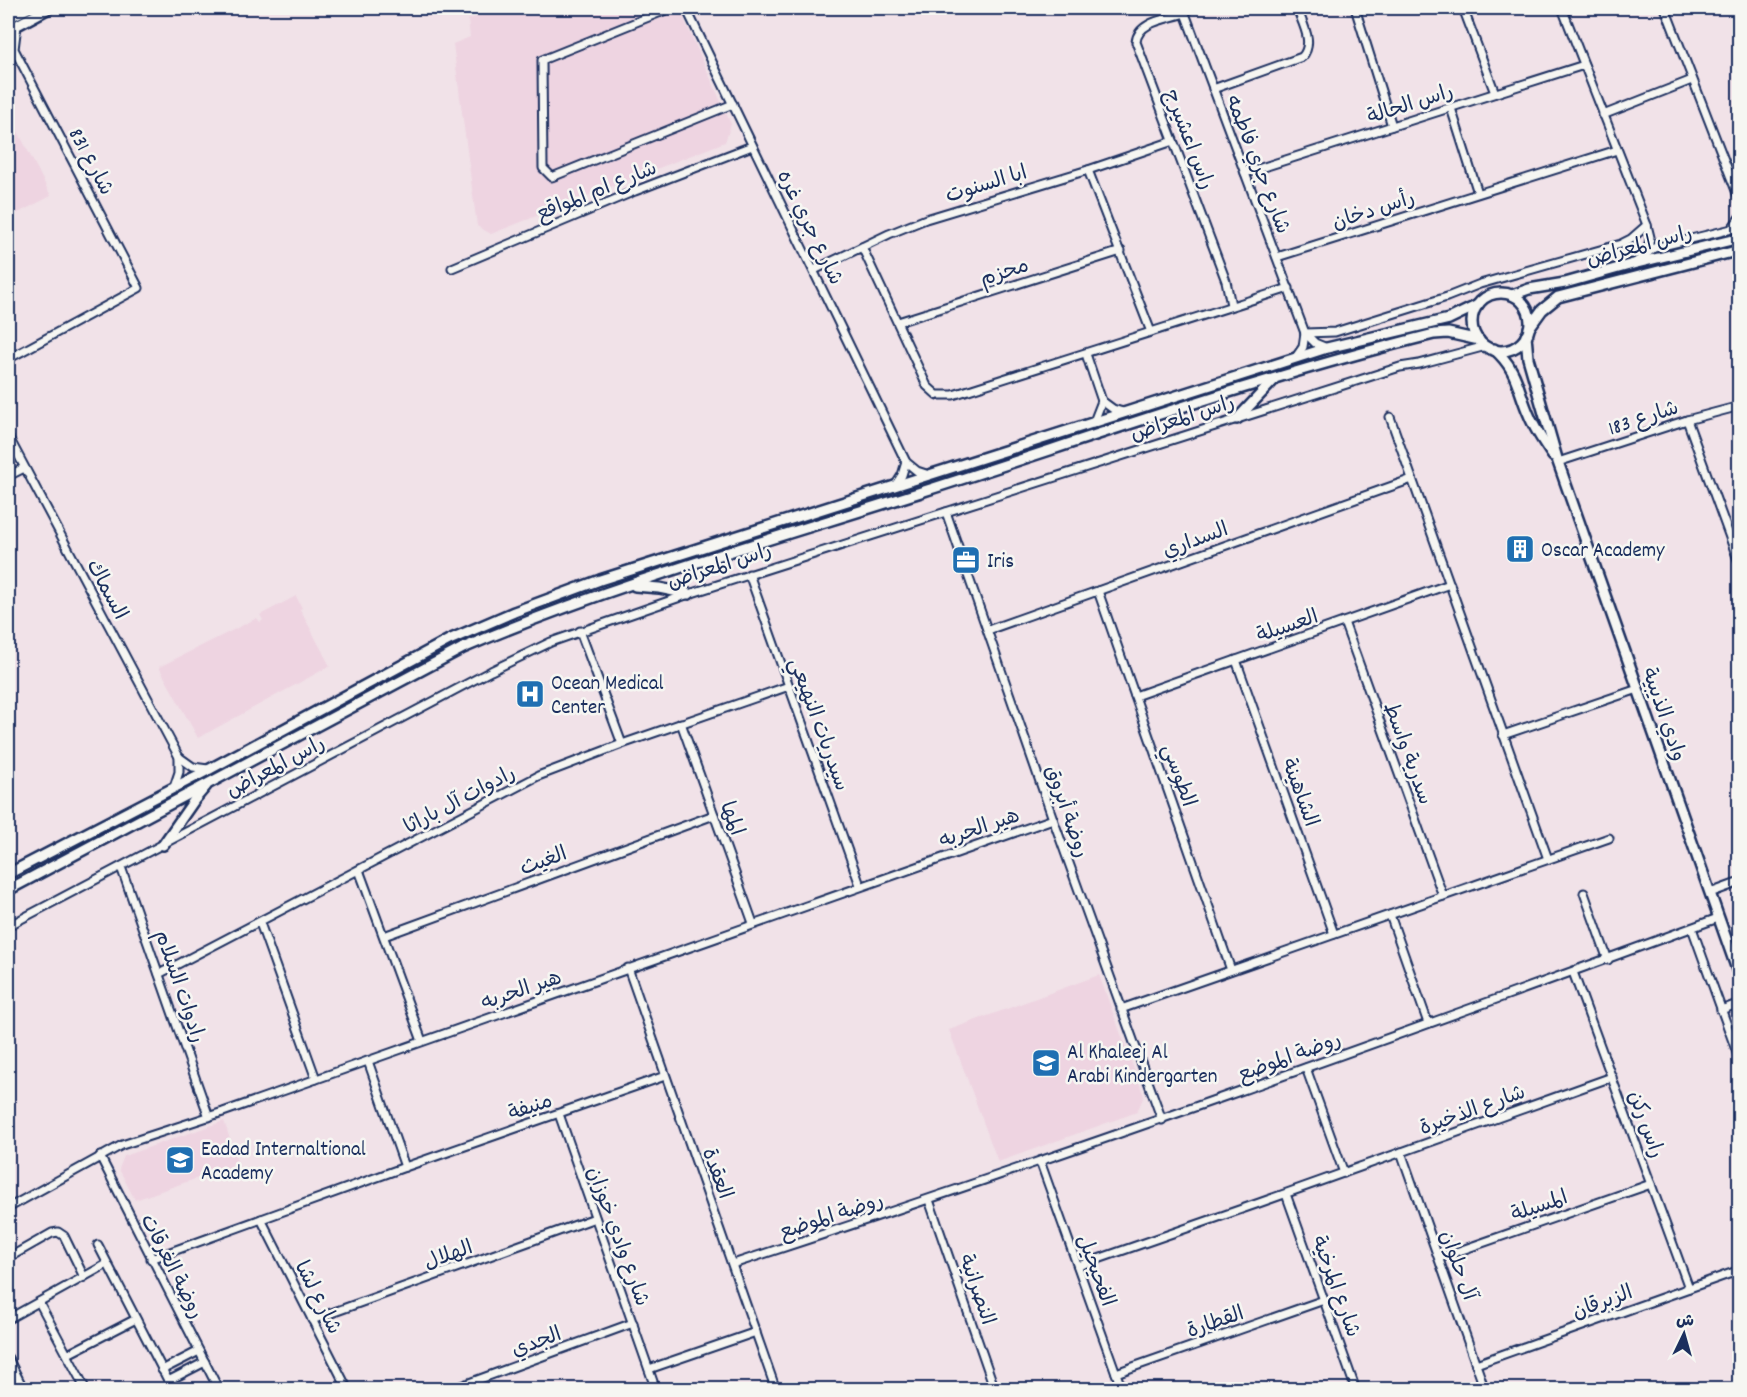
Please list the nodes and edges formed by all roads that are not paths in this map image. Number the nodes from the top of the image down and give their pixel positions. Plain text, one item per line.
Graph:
1 (28, 8) edge
2 (49, 8) edge
3 (671, 8) edge
4 (686, 8) edge
5 (1297, 8) edge
6 (1355, 8) edge
7 (1463, 8) edge
8 (1562, 8) edge
9 (1665, 8) edge
10 (1184, 10) edge
11 (12, 16) edge
12 (8, 30) edge
13 (11, 47) edge
14 (1584, 65) junction
15 (1692, 80) junction
16 (1213, 89) junction
17 (1496, 93) junction
18 (733, 104) junction
19 (1451, 108) junction
20 (1603, 115) junction
21 (1392, 126) junction
22 (1173, 141) junction
23 (752, 146) junction
24 (1617, 150) junction
25 (1088, 170) junction
26 (1245, 173) junction
27 (1478, 193) junction
28 (1740, 201) edge
29 (1740, 217) edge
30 (1736, 227) edge
31 (1648, 229) junction
32 (1740, 238) edge
33 (1671, 243) junction
34 (862, 247) junction
35 (1648, 250) junction
36 (1740, 250) edge
37 (1121, 251) junction
38 (1277, 257) junction
39 (1633, 264) junction
40 (452, 268) dead end
41 (814, 270) junction
42 (1288, 288) junction
43 (1512, 295) junction
44 (1478, 304) junction
45 (1232, 305) junction
46 (898, 322) junction
47 (1151, 332) junction
48 (1527, 332) junction
49 (1305, 333) junction
50 (1486, 345) junction
51 (1327, 348) junction
52 (1086, 354) junction
53 (8, 359) edge
54 (1295, 359) junction
55 (1277, 378) junction
56 (1102, 401) junction
57 (1740, 406) edge
58 (1126, 413) junction
59 (1390, 417) dead end
60 (1237, 419) junction
61 (1687, 420) junction
62 (1093, 424) junction
63 (8, 436) edge
64 (906, 462) junction
65 (1558, 462) junction
66 (24, 468) junction
67 (930, 475) junction
68 (8, 476) edge
69 (1412, 479) junction
70 (895, 486) junction
71 (946, 512) junction
72 (1740, 565) edge
73 (749, 574) junction
74 (1450, 584) junction
75 (627, 586) junction
76 (1098, 591) junction
77 (689, 594) junction
78 (1344, 622) junction
79 (988, 630) junction
80 (580, 631) junction
81 (1236, 660) junction
82 (789, 686) junction
83 (1638, 689) junction
84 (1135, 696) junction
85 (681, 723) junction
86 (1503, 735) junction
87 (622, 744) junction
88 (179, 757) junction
89 (210, 769) junction
90 (211, 780) junction
91 (174, 787) junction
92 (714, 815) junction
93 (1053, 819) junction
94 (1609, 838) dead end
95 (164, 845) junction
96 (1548, 859) junction
97 (121, 867) junction
98 (359, 870) junction
99 (8, 874) edge
100 (1740, 882) edge
101 (860, 885) junction
102 (8, 890) edge
103 (1584, 893) dead end
104 (1710, 893) junction
105 (1443, 896) junction
106 (1390, 915) junction
107 (1718, 918) junction
108 (260, 922) junction
109 (753, 923) junction
110 (8, 926) edge
111 (1692, 928) junction
112 (1334, 934) junction
113 (384, 936) junction
114 (1608, 960) junction
115 (628, 968) junction
116 (1232, 970) junction
117 (1574, 972) junction
118 (159, 974) junction
119 (1740, 978) edge
120 (1740, 1004) edge
121 (1121, 1010) junction
122 (1722, 1010) junction
123 (1428, 1023) junction
124 (422, 1041) junction
125 (368, 1061) junction
126 (1740, 1061) edge
127 (1306, 1068) junction
128 (665, 1076) junction
129 (1612, 1077) junction
130 (316, 1079) junction
131 (559, 1114) junction
132 (209, 1117) junction
133 (1162, 1120) junction
134 (1401, 1152) junction
135 (99, 1156) junction
136 (1040, 1161) junction
137 (405, 1167) junction
138 (1344, 1173) junction
139 (1651, 1184) junction
140 (1286, 1194) junction
141 (929, 1200) junction
142 (8, 1208) edge
143 (596, 1218) junction
144 (261, 1220) junction
145 (98, 1245) dead end
146 (8, 1258) edge
147 (1438, 1258) junction
148 (151, 1259) junction
149 (107, 1264) junction
150 (733, 1264) junction
151 (1078, 1266) junction
152 (1740, 1270) edge
153 (84, 1277) junction
154 (1689, 1288) junction
155 (1324, 1300) junction
156 (39, 1302) junction
157 (8, 1319) edge
158 (136, 1319) junction
159 (312, 1320) junction
160 (633, 1323) junction
161 (756, 1332) junction
162 (199, 1351) junction
163 (68, 1354) junction
164 (8, 1358) edge
165 (205, 1362) junction
166 (1476, 1364) junction
167 (649, 1369) junction
168 (162, 1370) junction
169 (1116, 1373) junction
170 (168, 1381) junction
171 (24, 1389) edge
172 (86, 1389) edge
173 (173, 1389) edge
174 (219, 1389) edge
175 (348, 1389) edge
176 (450, 1389) edge
177 (656, 1389) edge
178 (776, 1389) edge
179 (995, 1389) edge
180 (1122, 1389) edge
181 (1356, 1389) edge
182 (1485, 1389) edge

1 - 11 street
2 - 11 street
3 - 18 street
4 - 18 street, شارع جري غره
5 - 16 street
6 - 21 street
7 - 17 street
8 - 14 street
9 - 15 street
10 - 16 street, شارع جري فاطمه
10 - 22 street, راس اعشيرج
11 - 12 street
11 - 13 street, شارع 831
13 - 53 street, شارع 831
14 - 17 street, راس الحالة
14 - 20 street
15 - 20 street
15 - 28 street
16 - 26 street, شارع جري فاطمه
17 - 19 street, راس الحالة
18 - 23 street, شارع جري غره
19 - 21 street, راس الحالة
19 - 27 street
20 - 24 street
21 - 26 street, راس الحالة
22 - 25 street, ابا السنوت
22 - 45 street, راس اعشيرج
23 - 40 street, شارع ام المواقع
23 - 41 street, شارع جري غره
24 - 27 street, رأس دخان
24 - 31 street
25 - 34 street, ابا السنوت
25 - 37 street
26 - 38 street, شارع جري فاطمه
27 - 38 street, رأس دخان
29 - 30 street
30 - 33 street
31 - 33 street
31 - 35 street
31 - 49 street, راس المعراض
32 - 39 street, راس المعراض
33 - 35 street
34 - 41 street, ابا السنوت
34 - 46 street
35 - 39 street
36 - 48 street, راس المعراض
37 - 46 street, محزم
37 - 47 street
38 - 42 street, شارع جري فاطمه
39 - 43 street, راس المعراض
41 - 64 street, شارع جري غره
42 - 45 street
42 - 49 street, شارع جري فاطمه
43 - 44 street
43 - 48 street
44 - 50 street
44 - 51 street, راس المعراض
45 - 47 street
46 - 52 street
47 - 52 street
48 - 50 street
48 - 65 street, وادي الذيبية
49 - 51 street
49 - 54 street
50 - 55 street, راس المعراض
50 - 60 street, راس المعراض
50 - 65 street, وادي الذيبية
51 - 54 street, راس المعراض
52 - 56 street
54 - 58 street, راس المعراض
55 - 60 street
55 - 75 street, راس المعراض
56 - 58 street
56 - 62 street
57 - 61 street, شارع 183
58 - 62 street, راس المعراض
59 - 69 street
60 - 71 street, راس المعراض
61 - 65 street, شارع 183
61 - 72 street
62 - 67 street, راس المعراض
63 - 66 street, السماك
64 - 67 street
64 - 70 street
65 - 83 street, وادي الذيبية
66 - 68 street
66 - 88 street, السماك
67 - 70 street, راس المعراض
69 - 74 street
69 - 76 street, السداري
70 - 89 street, راس المعراض
71 - 73 street, راس المعراض
71 - 79 street, روضة أبروق
73 - 77 street, راس المعراض
73 - 82 street, سيدريات النهيعي
74 - 78 street, العسيلة
74 - 86 street
75 - 77 street
75 - 90 street, راس المعراض
76 - 79 street, السداري
76 - 84 street, الطوسي
77 - 80 street, راس المعراض
78 - 81 street, العسيلة
78 - 105 street, سدرية واسط
79 - 93 street, روضة أبروق
80 - 87 street
80 - 95 street, راس المعراض
81 - 84 street, العسيلة
81 - 112 street, الشاهينة
82 - 85 street, رادوات آل باراثا
82 - 101 street, سيدريات النهيعي
83 - 86 street
83 - 104 street, وادي الذيبية
84 - 116 street, الطوسي
85 - 87 street, رادوات آل باراثا
85 - 92 street, المها
86 - 96 street
87 - 98 street, رادوات آل باراثا
88 - 89 street
88 - 91 street
89 - 91 street, راس المعراض
90 - 95 street
90 - 102 street, راس المعراض
91 - 99 street, راس المعراض
92 - 109 street, المها
92 - 113 street, الغيث
93 - 101 street, هير الحربه
93 - 121 street, روضة أبروق
94 - 96 street
95 - 97 street, راس المعراض
96 - 105 street
97 - 110 street, راس المعراض
97 - 118 street, رادوات السلام
98 - 108 street, رادوات آل باراثا
98 - 113 street
100 - 104 street
101 - 109 street, هير الحربه
103 - 114 street
104 - 107 street, وادي الذيبية
105 - 106 street
106 - 112 street
106 - 123 street
107 - 111 street, روضة الموضع
107 - 119 street, وادي الذيبية
108 - 118 street, رادوات آل باراثا
108 - 130 street
109 - 115 street, هير الحربه
111 - 114 street, روضة الموضع
111 - 122 street
112 - 116 street
113 - 124 street
114 - 117 street, روضة الموضع
115 - 124 street, هير الحربه
115 - 128 street, العقدة
116 - 121 street
117 - 123 street, روضة الموضع
117 - 129 street, راس ركن
118 - 132 street, رادوات السلام
120 - 122 street
121 - 133 street, روضة أبروق
122 - 126 street
123 - 127 street, روضة الموضع
124 - 125 street, هير الحربه
125 - 130 street, هير الحربه
125 - 137 street
127 - 133 street, روضة الموضع
127 - 138 street
128 - 131 street, منيفة
128 - 150 street, العقدة
129 - 134 street, شارع الذخيرة
129 - 139 street, راس ركن
130 - 132 street, هير الحربه
131 - 137 street, منيفة
131 - 143 street, شارع وادي خوزان
132 - 135 street, هير الحربه
133 - 136 street, روضة الموضع
134 - 138 street, شارع الذخيرة
134 - 147 street, آل حلوان
135 - 142 street, هير الحربه
135 - 148 street, روضة الغرقات
136 - 141 street, روضة الموضع
136 - 151 street, الفحيحيل
137 - 144 street, منيفة
138 - 140 street, شارع الذخيرة
139 - 147 street, المسيلة
139 - 154 street, راس ركن
140 - 151 street, شارع الذخيرة
140 - 155 street, شارع المرخية
141 - 150 street, روضة الموضع
141 - 179 street, النصرانية
143 - 159 street, الهلال
143 - 160 street, شارع وادي خوزان
144 - 148 street, منيفة
144 - 159 street, شارع لشا
145 - 149 street
146 - 153 street
147 - 166 street, آل حلوان
148 - 162 street, روضة الغرقات
149 - 153 street
149 - 158 street
150 - 161 street, العقدة
151 - 169 street, الفحيحيل
152 - 154 street, الزبرقان
153 - 156 street
154 - 166 street, الزبرقان
155 - 169 street, القطارة
155 - 181 street, شارع المرخية
156 - 157 street
156 - 163 street
158 - 163 street
158 - 168 street
159 - 175 street, شارع لشا
160 - 167 street, شارع وادي خوزان
160 - 176 street, الجدي
161 - 167 street
161 - 178 street, العقدة
162 - 165 street, روضة الغرقات
162 - 168 street
163 - 172 street
164 - 171 street
165 - 170 street
165 - 174 street, روضة الغرقات
166 - 182 street, آل حلوان
167 - 177 street, شارع وادي خوزان
168 - 170 street
169 - 180 street, الفحيحيل
170 - 173 street

